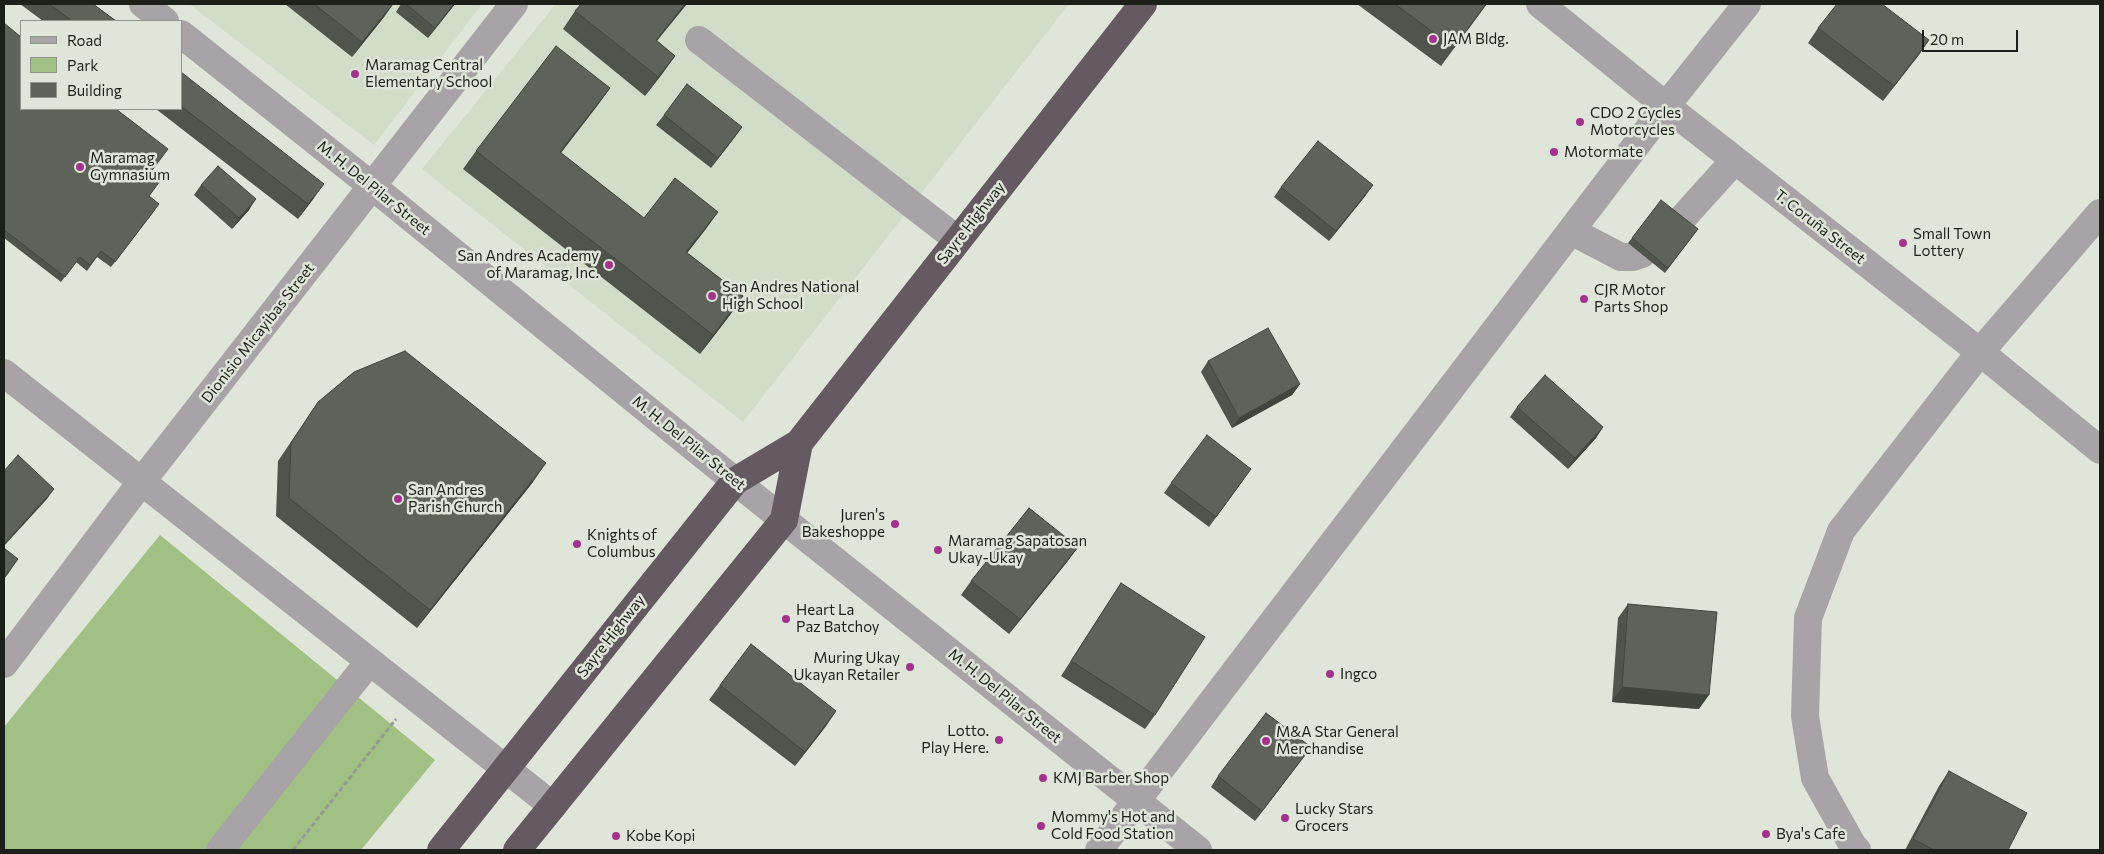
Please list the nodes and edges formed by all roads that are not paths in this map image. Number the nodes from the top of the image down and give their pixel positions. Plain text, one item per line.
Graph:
1 (143, 4) edge
2 (514, 4) edge
3 (1143, 4) edge
4 (1540, 4) edge
5 (1747, 4) edge
6 (164, 20) edge
7 (182, 35) edge
8 (699, 40) dead end
9 (1666, 106) junction
10 (1735, 160) junction
11 (372, 186) junction
12 (2100, 213) edge
13 (1679, 222) edge
14 (1571, 231) junction
15 (958, 240) junction
16 (1642, 254) edge
17 (1980, 352) junction
18 (4, 373) edge
19 (799, 443) junction
20 (2100, 450) edge
21 (142, 481) junction
22 (735, 481) junction
23 (784, 520) junction
24 (370, 662) junction
25 (4, 664) edge
26 (506, 769) junction
27 (1137, 801) junction
28 (553, 806) junction
29 (220, 850) edge
30 (441, 850) edge
31 (517, 850) edge
32 (1100, 850) edge
33 (1198, 850) edge
34 (1857, 850) edge

1 - 6 street
2 - 11 street, Dionisio Micayibas Street
3 - 15 highway, Sayre Highway
4 - 9 street, T. Coruña Street
5 - 9 street
7 - 11 street, M. H. Del Pilar Street
8 - 15 street
9 - 10 street, T. Coruña Street
9 - 14 street
10 - 13 street
10 - 17 street, T. Coruña Street
11 - 21 street, Dionisio Micayibas Street
11 - 22 street, M. H. Del Pilar Street
12 - 17 street
14 - 16 street
14 - 27 street
15 - 19 highway, Sayre Highway
17 - 20 street, T. Coruña Street
17 - 34 street
18 - 21 street
19 - 22 highway, Sayre Highway
19 - 23 highway, Sayre Highway
21 - 24 street
21 - 25 street, Dionisio Micayibas Street
22 - 23 street, M. H. Del Pilar Street
22 - 26 highway, Sayre Highway
23 - 27 street, M. H. Del Pilar Street
23 - 28 highway, Sayre Highway
24 - 26 street
24 - 29 street
26 - 28 street
26 - 30 highway, Sayre Highway
27 - 32 street
27 - 33 street, M. H. Del Pilar Street
28 - 31 highway, Sayre Highway

